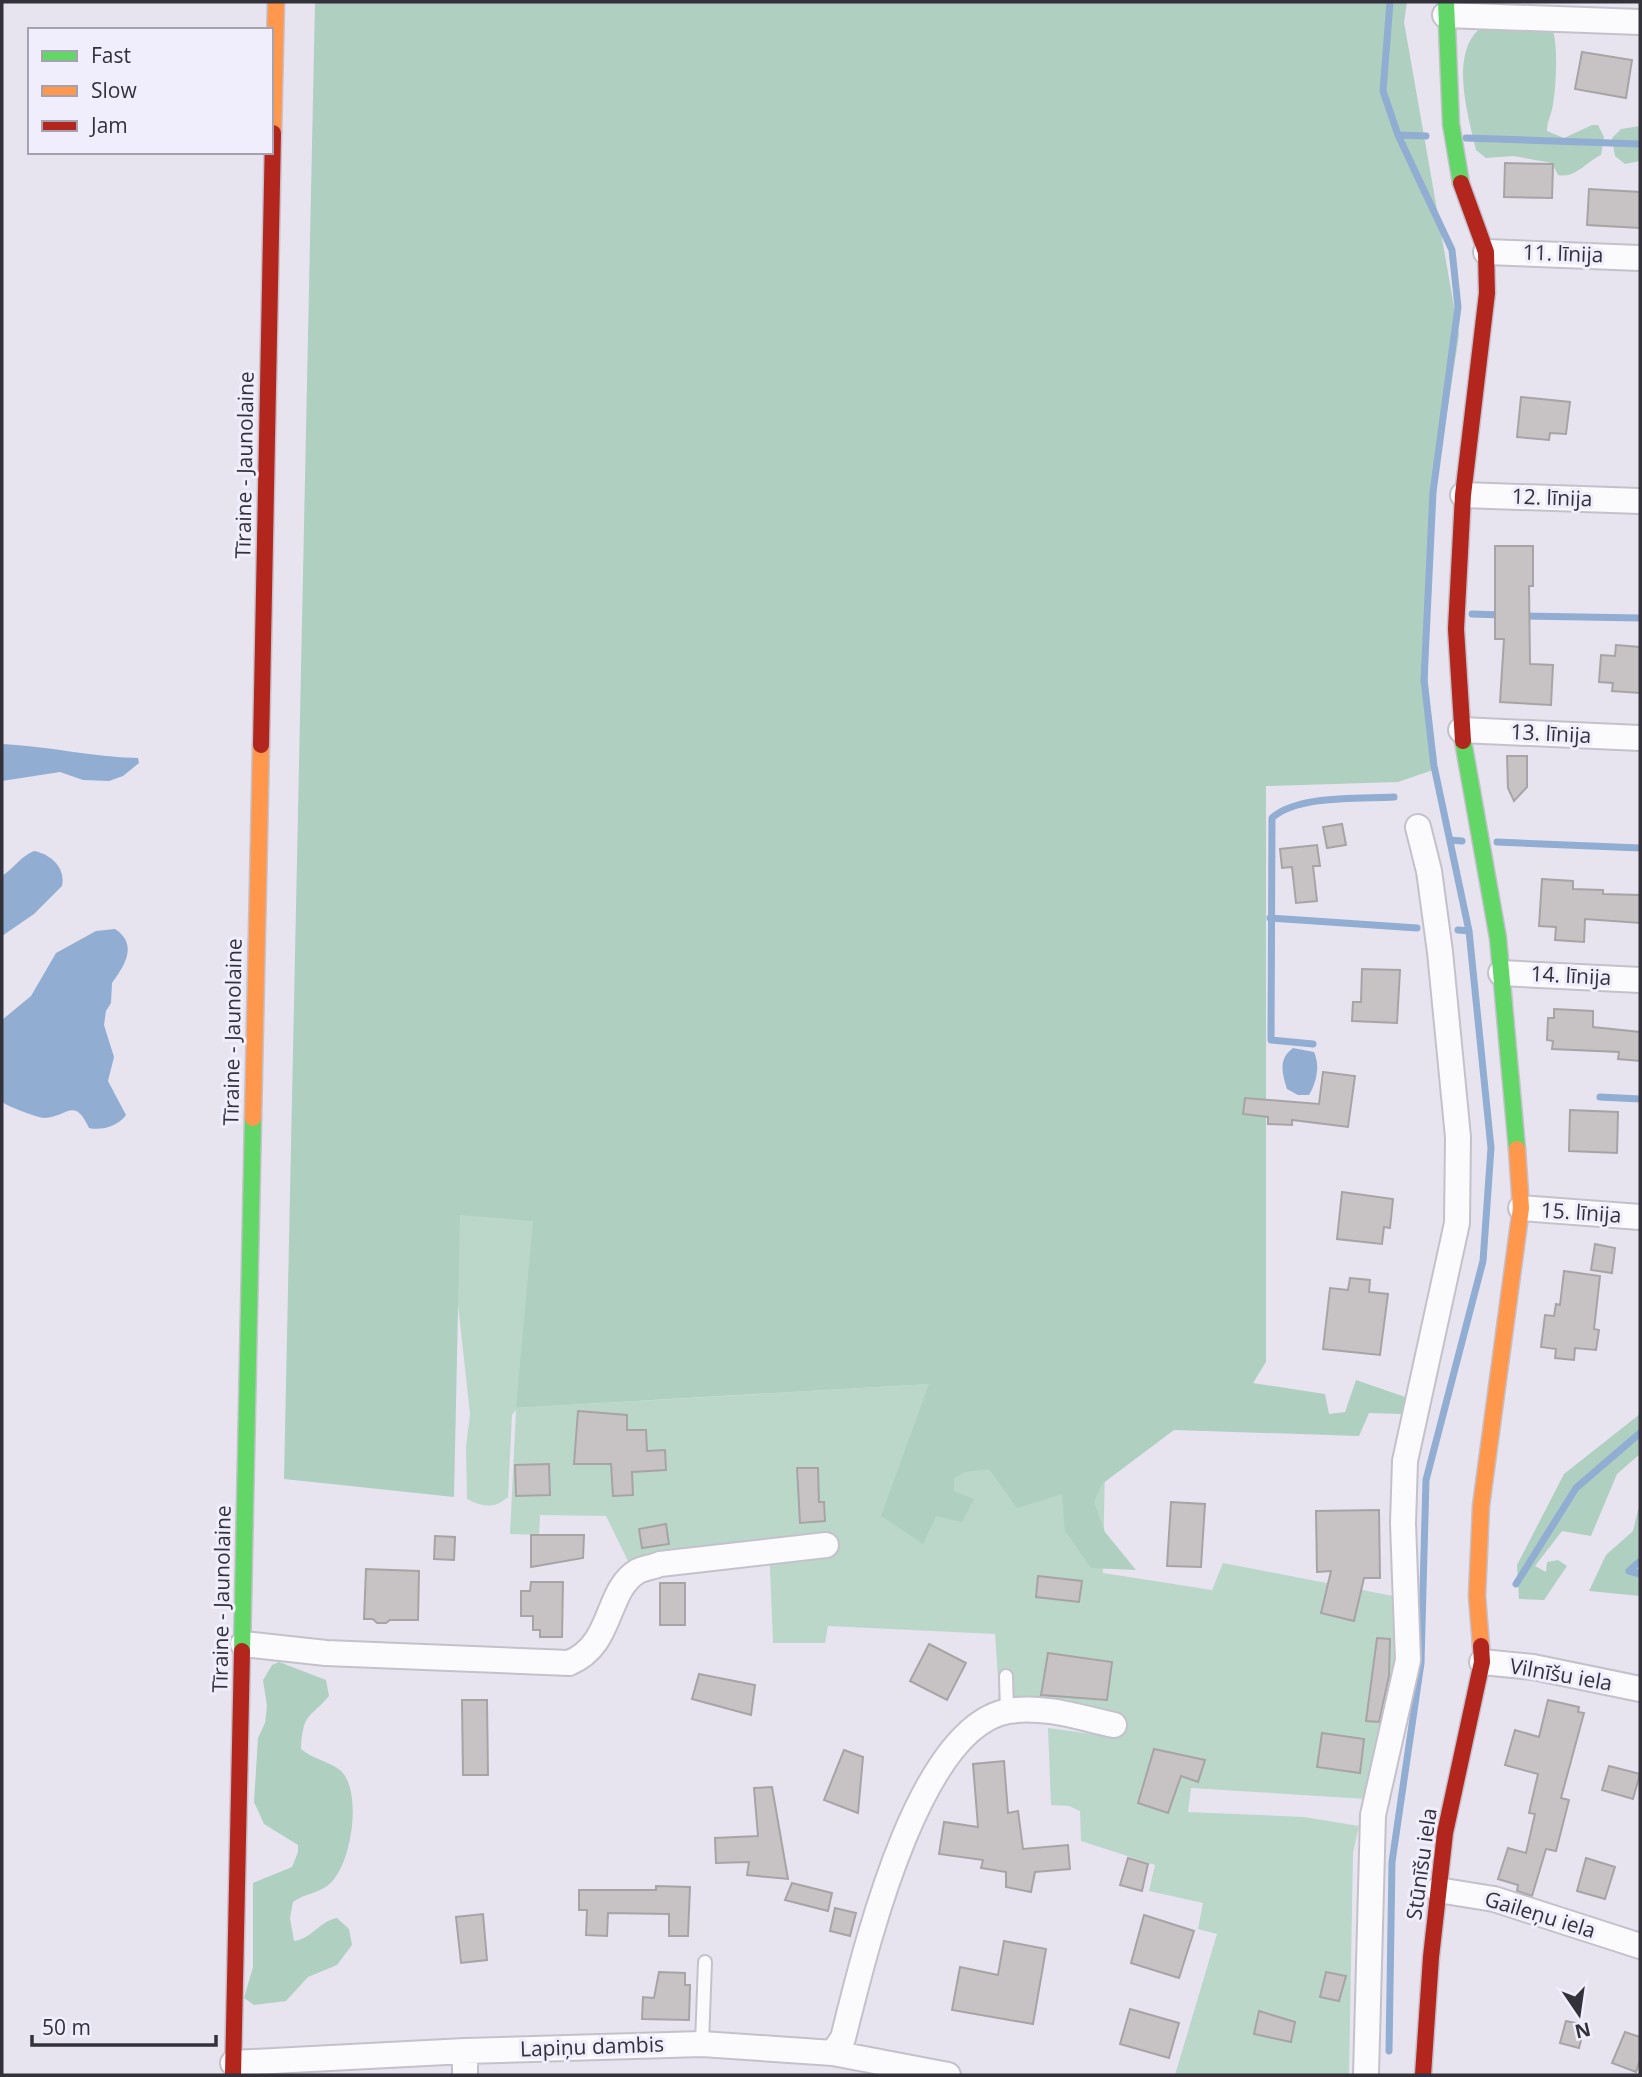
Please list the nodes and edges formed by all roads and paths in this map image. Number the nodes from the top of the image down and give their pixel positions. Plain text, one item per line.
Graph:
1 (276, 2) edge
2 (1446, 8) edge
3 (1640, 22) edge
4 (273, 151) edge
5 (273, 154) edge
6 (1486, 252) junction
7 (1640, 258) edge
8 (1463, 495) junction
9 (1640, 501) edge
10 (1461, 730) junction
11 (1640, 738) edge
12 (1418, 827) dead end
13 (1501, 973) junction
14 (1640, 980) edge
15 (1521, 1208) junction
16 (1640, 1217) edge
17 (826, 1545) dead end
18 (243, 1644) junction
19 (1482, 1662) junction
20 (1006, 1676) dead end
21 (1640, 1689) edge
22 (1007, 1711) junction
23 (1114, 1725) dead end
24 (1438, 1890) junction
25 (1640, 1946) edge
26 (705, 1962) dead end
27 (702, 2044) junction
28 (466, 2051) junction
29 (833, 2053) junction
30 (233, 2069) edge
31 (465, 2075) edge
32 (948, 2075) edge
33 (1366, 2075) edge
34 (1423, 2075) edge

1 - 4 street, Tīraine - Jaunolaine
2 - 3 street
2 - 6 street
5 - 18 street, Tīraine - Jaunolaine
6 - 7 street, 11. līnija
6 - 8 street, Stūnīšu iela
8 - 9 street, 12. līnija
8 - 10 street, Stūnīšu iela
10 - 11 street, 13. līnija
10 - 13 street, Stūnīšu iela
12 - 33 street
13 - 14 street, 14. līnija
13 - 15 street, Stūnīšu iela
15 - 16 street, 15. līnija
15 - 19 street, Stūnīšu iela
17 - 18 street
18 - 30 street, Tīraine - Jaunolaine
19 - 21 street, Vilnīšu iela
19 - 24 street, Stūnīšu iela
20 - 22 lane
22 - 23 street
22 - 29 street
24 - 25 street, Gaileņu iela
24 - 34 street, Stūnīšu iela
26 - 27 lane
27 - 28 street, Lapiņu dambis
27 - 29 street, Lapiņu dambis
28 - 30 street, Lapiņu dambis
28 - 31 street
29 - 32 street, Lapiņu dambis

